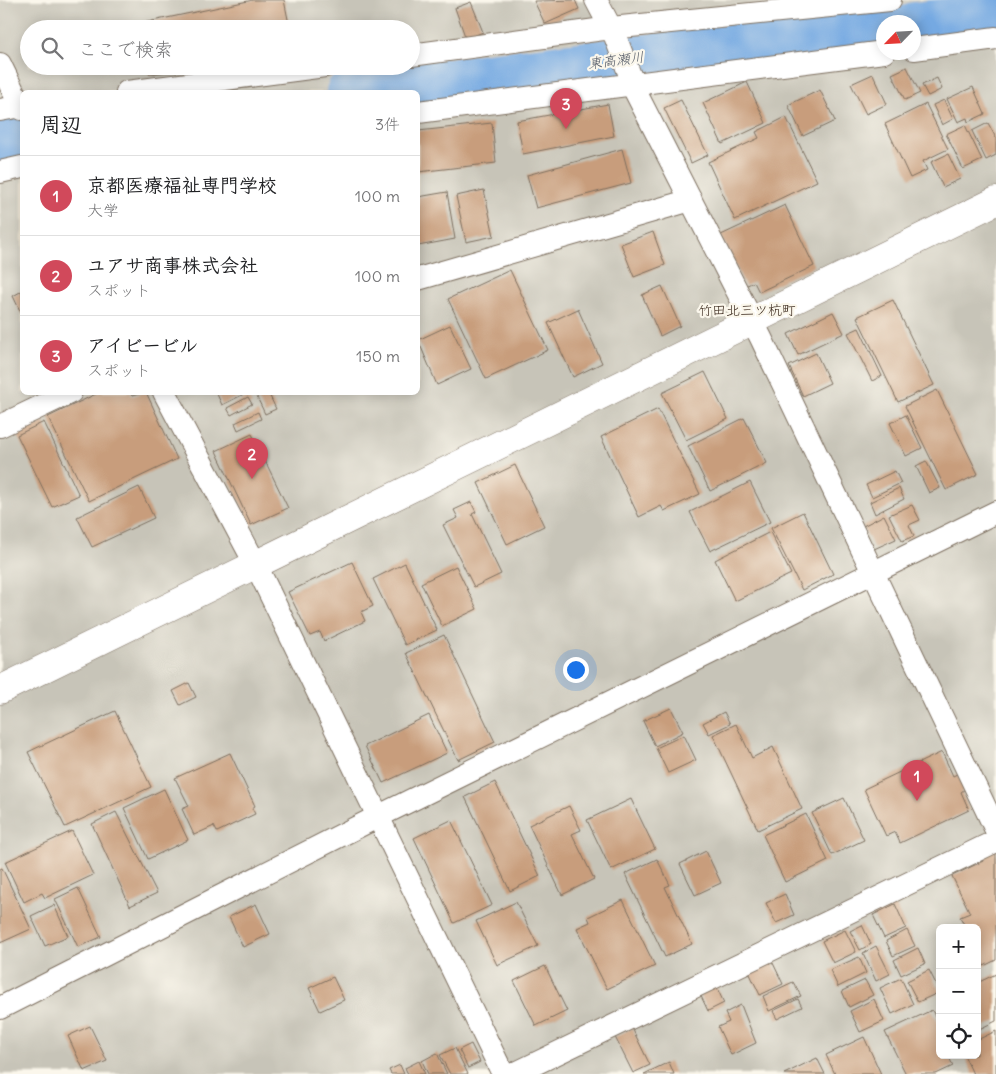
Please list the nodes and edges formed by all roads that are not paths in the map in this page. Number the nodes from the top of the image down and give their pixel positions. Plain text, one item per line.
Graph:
1 (596, 0) edge
2 (890, 0) edge
3 (613, 32) junction
4 (996, 38) edge
5 (921, 47) edge
6 (876, 53) edge
7 (420, 54) edge
8 (0, 64) edge
9 (256, 75) edge
10 (632, 81) junction
11 (142, 90) edge
12 (17, 108) edge
13 (420, 112) edge
14 (20, 167) edge
15 (0, 172) edge
16 (690, 200) junction
17 (996, 201) edge
18 (420, 278) edge
19 (752, 321) junction
20 (65, 395) edge
21 (166, 395) edge
22 (0, 426) edge
23 (996, 512) edge
24 (256, 565) junction
25 (873, 572) junction
26 (0, 690) edge
27 (377, 817) junction
28 (996, 830) edge
29 (996, 841) edge
30 (0, 1008) edge
31 (503, 1074) edge
32 (514, 1074) edge

1 - 3 street
2 - 3 street
3 - 7 street
3 - 10 street
4 - 5 street
6 - 10 street
8 - 12 street
9 - 11 street
10 - 13 street
10 - 16 street
14 - 15 street
16 - 18 street
16 - 19 street
17 - 19 street
19 - 24 street
19 - 25 street
20 - 22 street
21 - 24 street
23 - 25 street
24 - 26 street
24 - 27 street
25 - 27 street
25 - 28 street
27 - 30 street
27 - 31 street
29 - 32 street

